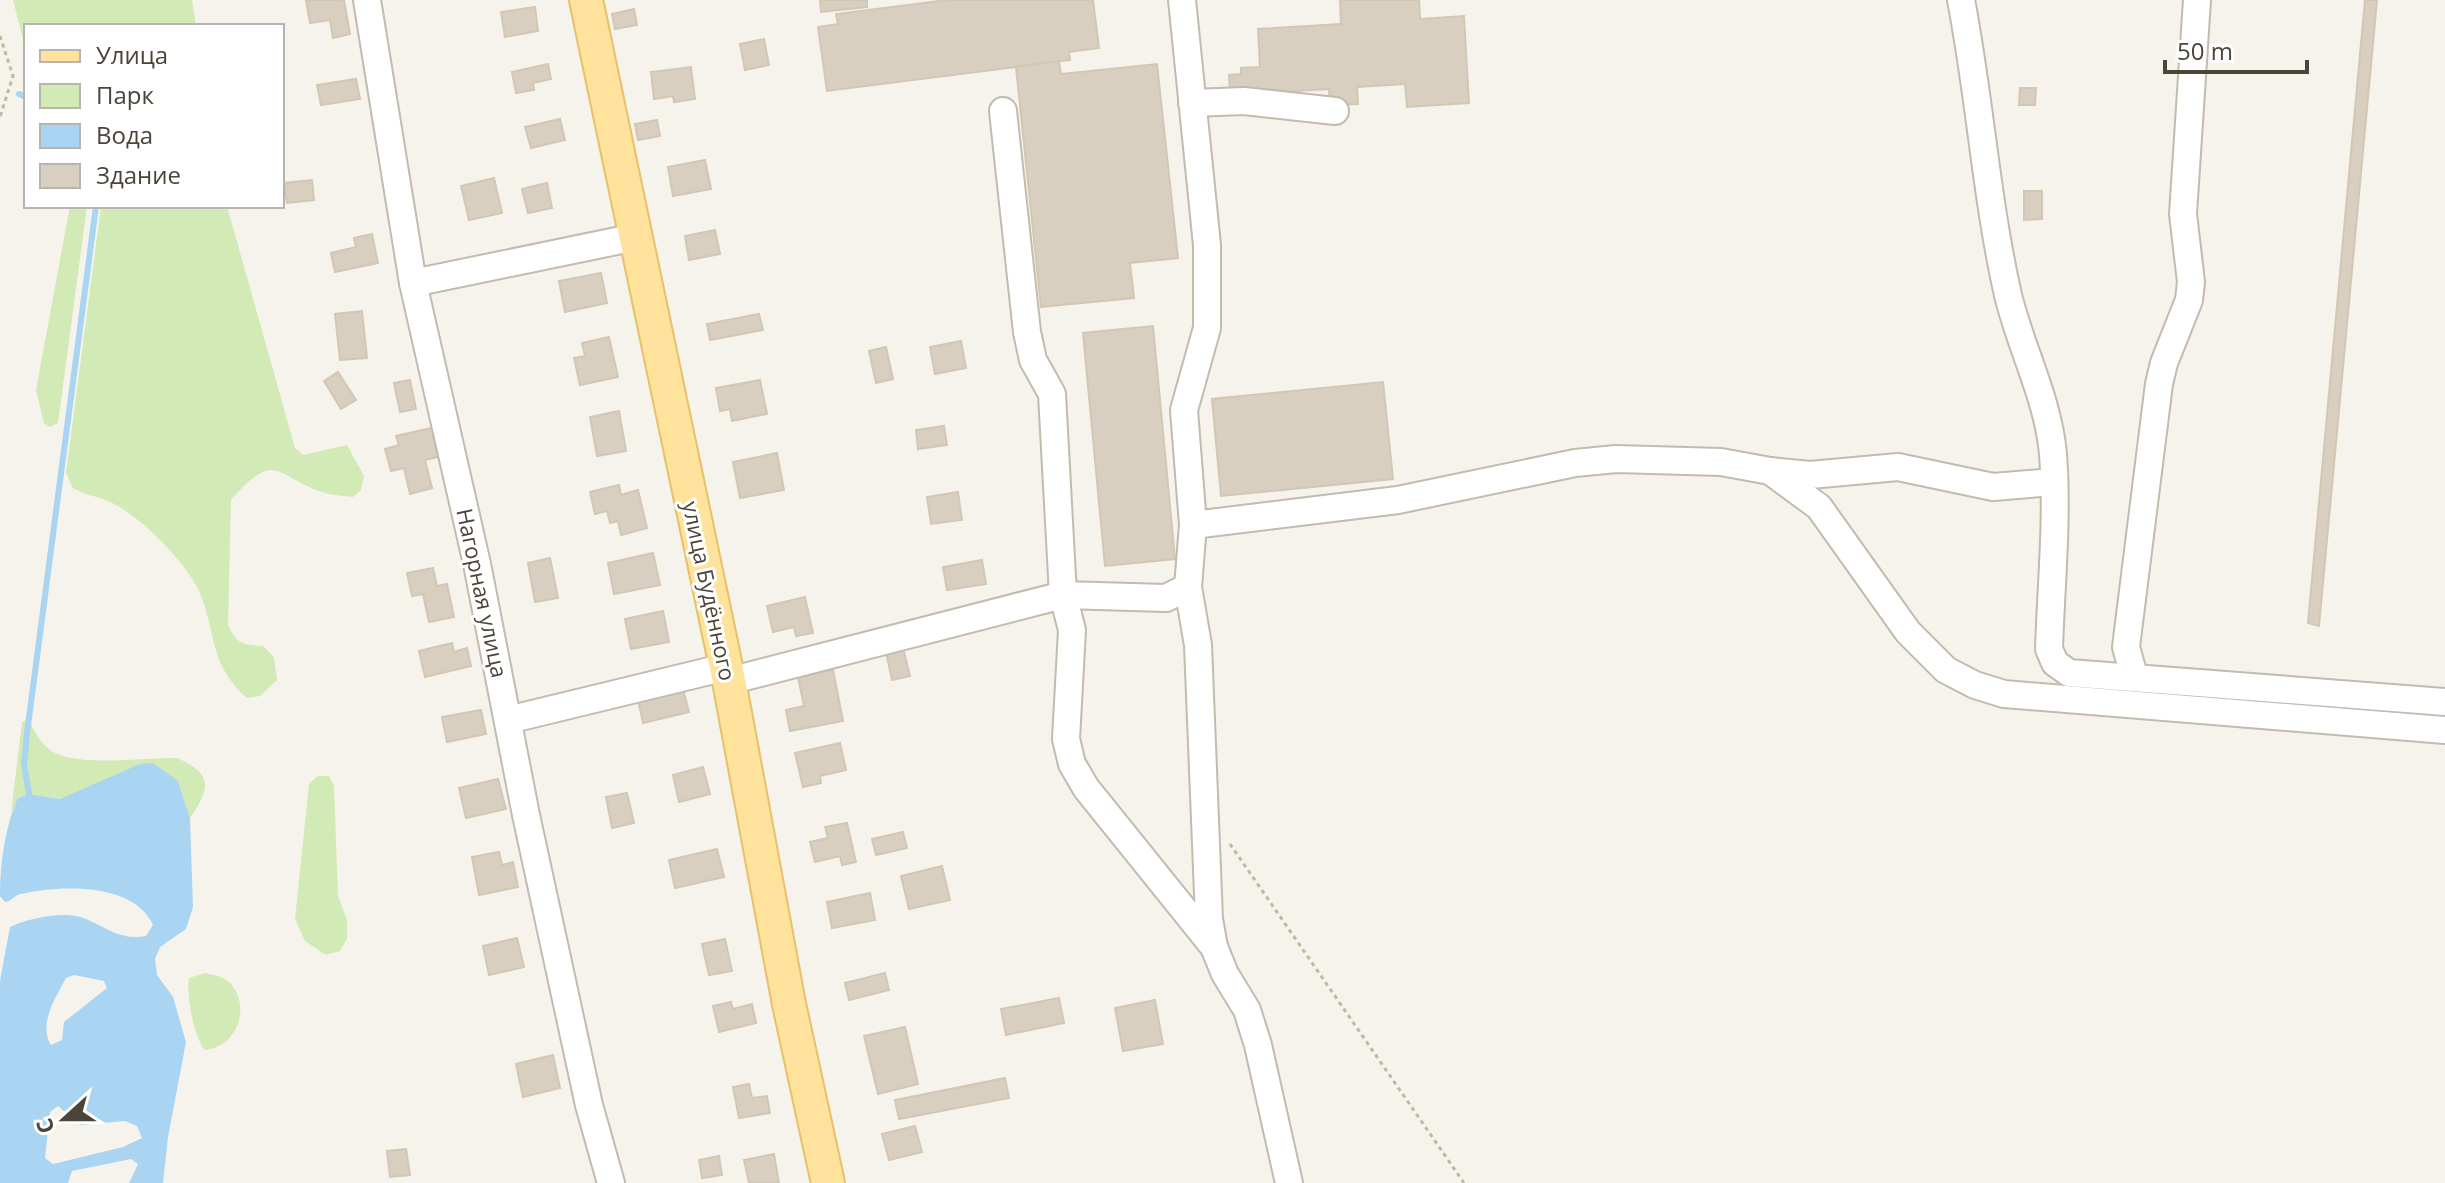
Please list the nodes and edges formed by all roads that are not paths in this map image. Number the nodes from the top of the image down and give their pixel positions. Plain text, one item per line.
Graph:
1 (367, 0) edge
2 (586, 0) edge
3 (1182, 0) edge
4 (1961, 0) edge
5 (2197, 0) edge
6 (1192, 103) junction
7 (1003, 111) dead end
8 (1335, 111) dead end
9 (636, 237) junction
10 (413, 283) junction
11 (1770, 471) junction
12 (2054, 482) junction
13 (1193, 525) junction
14 (1188, 587) junction
15 (1063, 595) junction
16 (728, 674) junction
17 (2134, 676) junction
18 (2445, 702) edge
19 (508, 720) junction
20 (2445, 730) edge
21 (1214, 947) junction
22 (611, 1183) edge
23 (828, 1183) edge
24 (1289, 1183) edge

1 - 10 street, Нагорная улица
2 - 9 main road, улица Будённого
3 - 6 street
4 - 12 street
5 - 17 street
6 - 8 street
6 - 13 street
7 - 15 street
9 - 10 street
9 - 16 main road, улица Будённого
10 - 19 street, Нагорная улица
11 - 12 street
11 - 13 street
11 - 20 street
12 - 17 street
13 - 14 street
14 - 15 street
14 - 21 street
15 - 16 street
15 - 21 street
16 - 19 street
16 - 23 main road, улица Будённого
17 - 18 street
19 - 22 street, Нагорная улица
21 - 24 street

